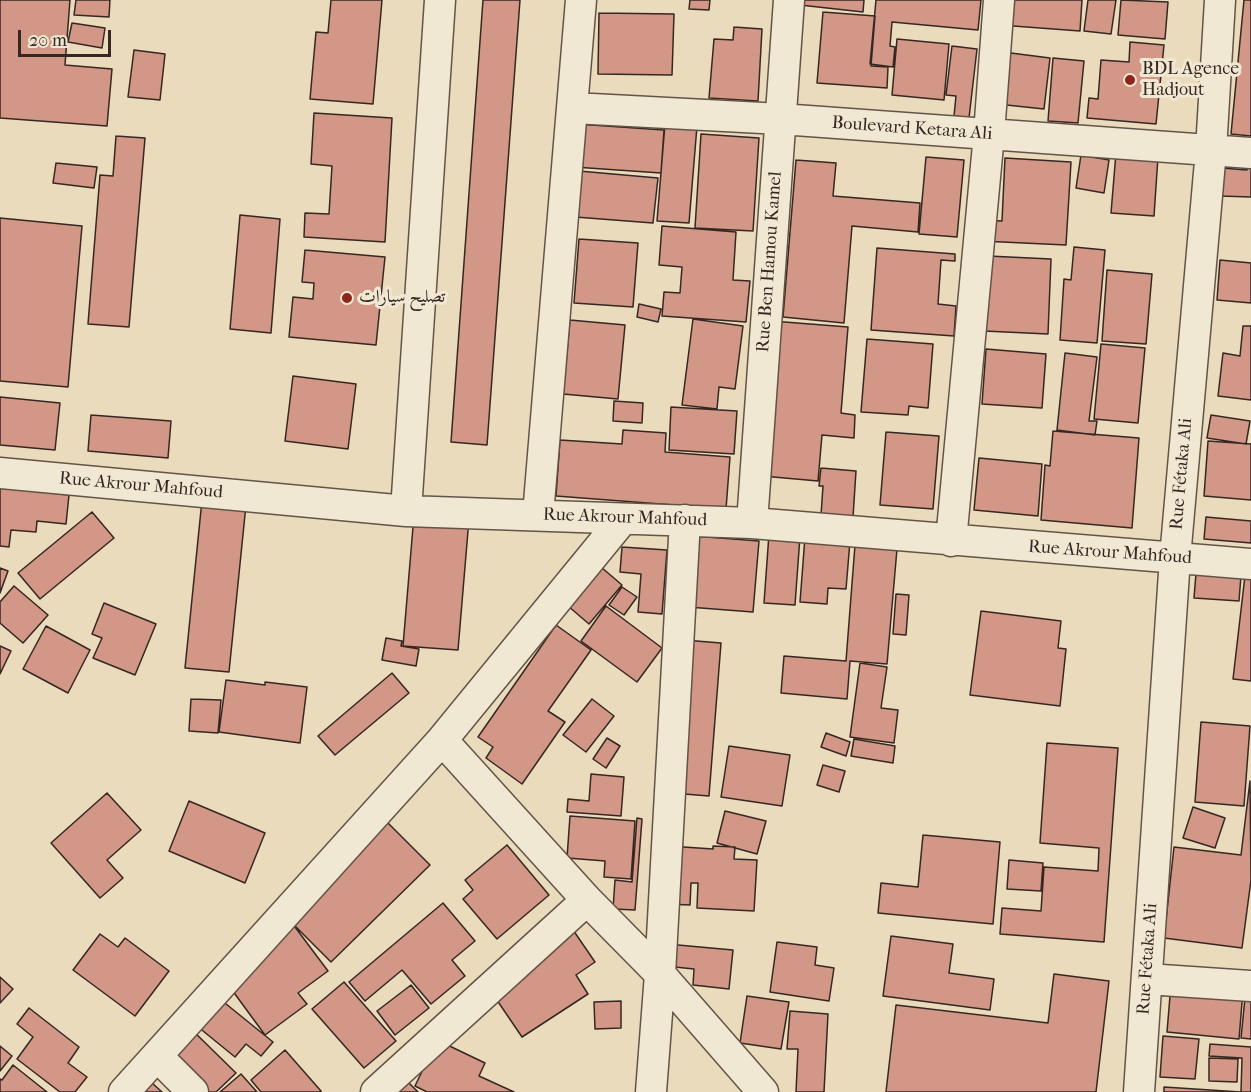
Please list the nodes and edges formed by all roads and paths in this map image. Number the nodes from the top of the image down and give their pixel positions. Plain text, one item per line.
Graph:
1 (440, 0) edge
2 (581, 0) edge
3 (789, 0) edge
4 (999, 0) edge
5 (1220, 0) edge
6 (573, 108) junction
7 (781, 119) junction
8 (989, 134) junction
9 (1211, 150) junction
10 (1251, 153) edge
11 (0, 473) edge
12 (406, 511) junction
13 (538, 515) junction
14 (622, 520) junction
15 (685, 520) junction
16 (752, 523) junction
17 (951, 541) junction
18 (1174, 558) junction
19 (1251, 564) edge
20 (442, 741) junction
21 (587, 900) junction
22 (660, 974) junction
23 (1147, 979) junction
24 (1251, 986) edge
25 (157, 1056) junction
26 (124, 1092) edge
27 (193, 1092) edge
28 (376, 1092) edge
29 (651, 1092) edge
30 (763, 1092) edge
31 (1139, 1092) edge

1 - 12 street
2 - 6 street
3 - 7 street, Rue Ben Hamou Kamel
4 - 8 street
5 - 9 street, Rue Fétaka Ali
6 - 7 street, Boulevard Ketara Ali
6 - 13 street
7 - 8 street, Boulevard Ketara Ali
7 - 16 street, Rue Ben Hamou Kamel
8 - 9 street, Boulevard Ketara Ali
8 - 17 street
9 - 10 street, Boulevard Ketara Ali
9 - 18 street, Rue Fétaka Ali
11 - 12 street, Rue Akrour Mahfoud
12 - 13 street, Rue Akrour Mahfoud
13 - 14 street, Rue Akrour Mahfoud
14 - 15 street, Rue Akrour Mahfoud
14 - 20 street
15 - 16 street, Rue Akrour Mahfoud
15 - 22 street
16 - 17 street, Rue Akrour Mahfoud
17 - 18 street, Rue Akrour Mahfoud
18 - 19 street, Rue Akrour Mahfoud
18 - 23 street, Rue Fétaka Ali
20 - 21 street
20 - 25 street
21 - 22 street
21 - 28 street
22 - 29 street
22 - 30 street
23 - 24 street
23 - 31 street, Rue Fétaka Ali
25 - 26 street
25 - 27 street

